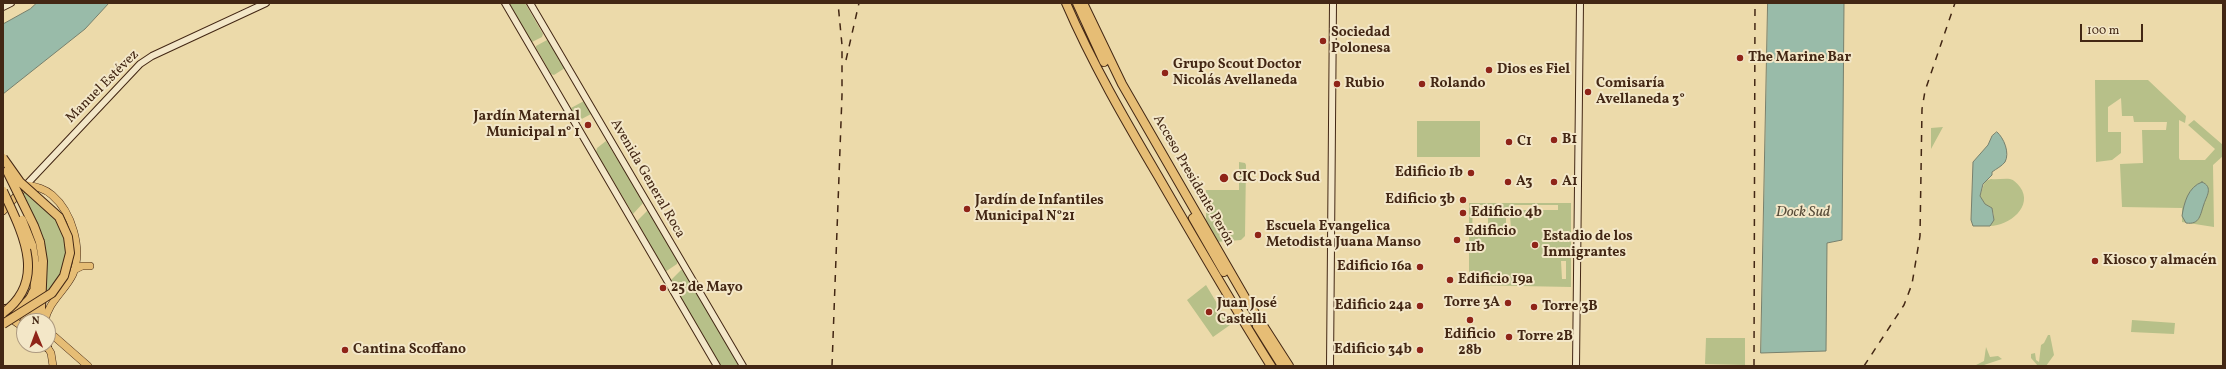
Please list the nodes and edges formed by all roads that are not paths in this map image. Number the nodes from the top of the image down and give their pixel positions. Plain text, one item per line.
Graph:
1 (11, 3) edge
2 (266, 3) edge
3 (505, 3) edge
4 (530, 3) edge
5 (1066, 3) edge
6 (1077, 3) edge
7 (1083, 3) edge
8 (1333, 3) edge
9 (1580, 3) edge
10 (3, 7) edge
11 (3, 158) edge
12 (3, 162) edge
13 (26, 185) junction
14 (3, 186) edge
15 (3, 191) edge
16 (3, 211) edge
17 (36, 244) junction
18 (90, 266) dead end
19 (74, 270) junction
20 (35, 284) junction
21 (3, 309) edge
22 (12, 309) junction
23 (3, 313) edge
24 (26, 313) edge
25 (34, 313) edge
26 (42, 313) edge
27 (47, 313) edge
28 (16, 320) edge
29 (3, 324) edge
30 (56, 338) edge
31 (48, 353) edge
32 (53, 366) edge
33 (88, 366) edge
34 (717, 366) edge
35 (743, 366) edge
36 (1272, 366) edge
37 (1282, 366) edge
38 (1289, 366) edge
39 (1330, 366) edge
40 (1576, 366) edge

1 - 10 main road
2 - 13 main road, Manuel Estévez
3 - 34 main road
4 - 35 main road, Avenida General Roca
5 - 36 highway
6 - 37 highway
7 - 38 highway, Acceso Presidente Perón
8 - 39 main road
9 - 40 main road
11 - 29 highway, bridge
12 - 17 highway, bridge
13 - 16 main road, Manuel Estévez
13 - 19 main road
14 - 17 highway, bridge
15 - 23 highway, bridge
17 - 20 highway
17 - 26 highway
18 - 19 main road
19 - 27 main road
20 - 22 highway
20 - 25 highway
21 - 22 highway
22 - 24 main road
23 - 28 main road
30 - 33 main road
31 - 32 main road

